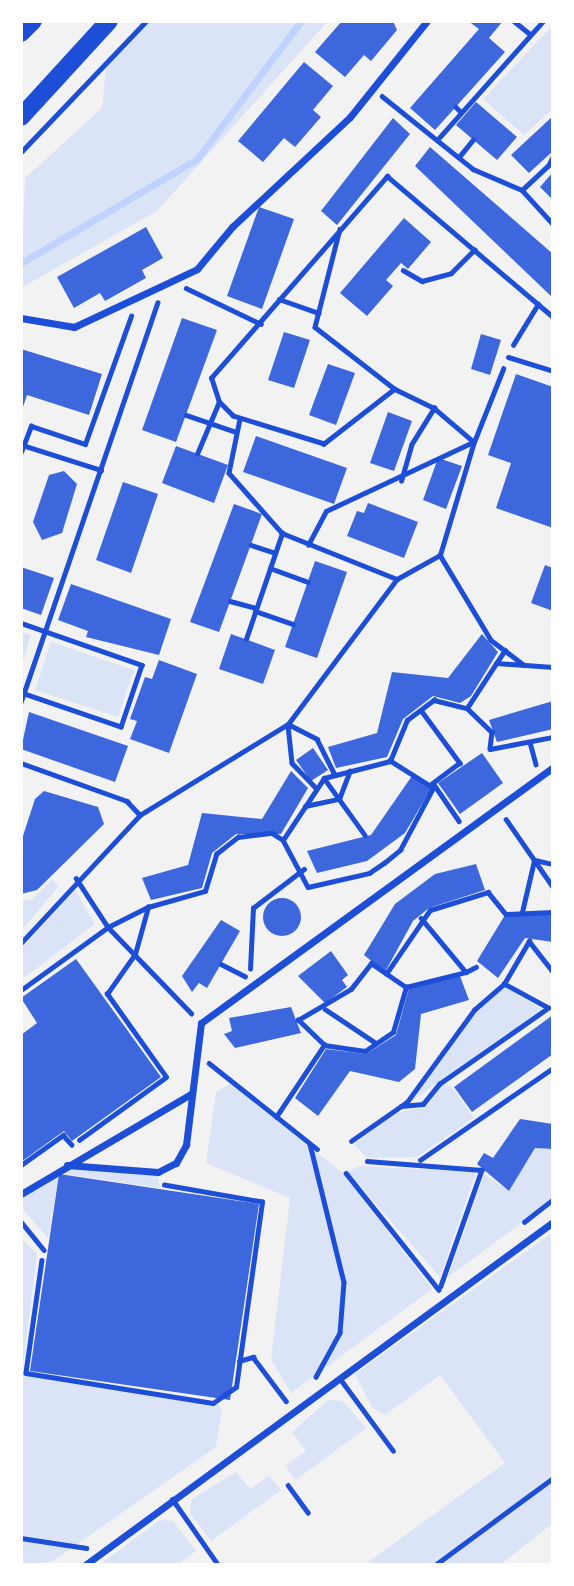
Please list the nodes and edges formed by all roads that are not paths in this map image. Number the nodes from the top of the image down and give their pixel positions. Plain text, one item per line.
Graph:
1 (33, 21) edge
2 (109, 21) edge
3 (427, 21) edge
4 (21, 33) edge
5 (21, 117) edge
6 (21, 318) edge
7 (508, 357) road end
8 (553, 371) edge
9 (553, 767) edge
10 (191, 1094) junction
11 (67, 1165) junction
12 (21, 1194) edge
13 (21, 1222) edge
14 (553, 1222) edge
15 (44, 1250) road end
16 (340, 1379) junction
17 (393, 1451) dead end
18 (172, 1499) junction
19 (85, 1565) edge
20 (218, 1565) edge

1 - 4 main road
2 - 5 main road
3 - 6 street
7 - 8 lane
9 - 10 street
10 - 11 street
10 - 11 street
11 - 12 street
13 - 15 lane
14 - 16 street
16 - 17 lane
16 - 18 street
18 - 19 street
18 - 20 lane

